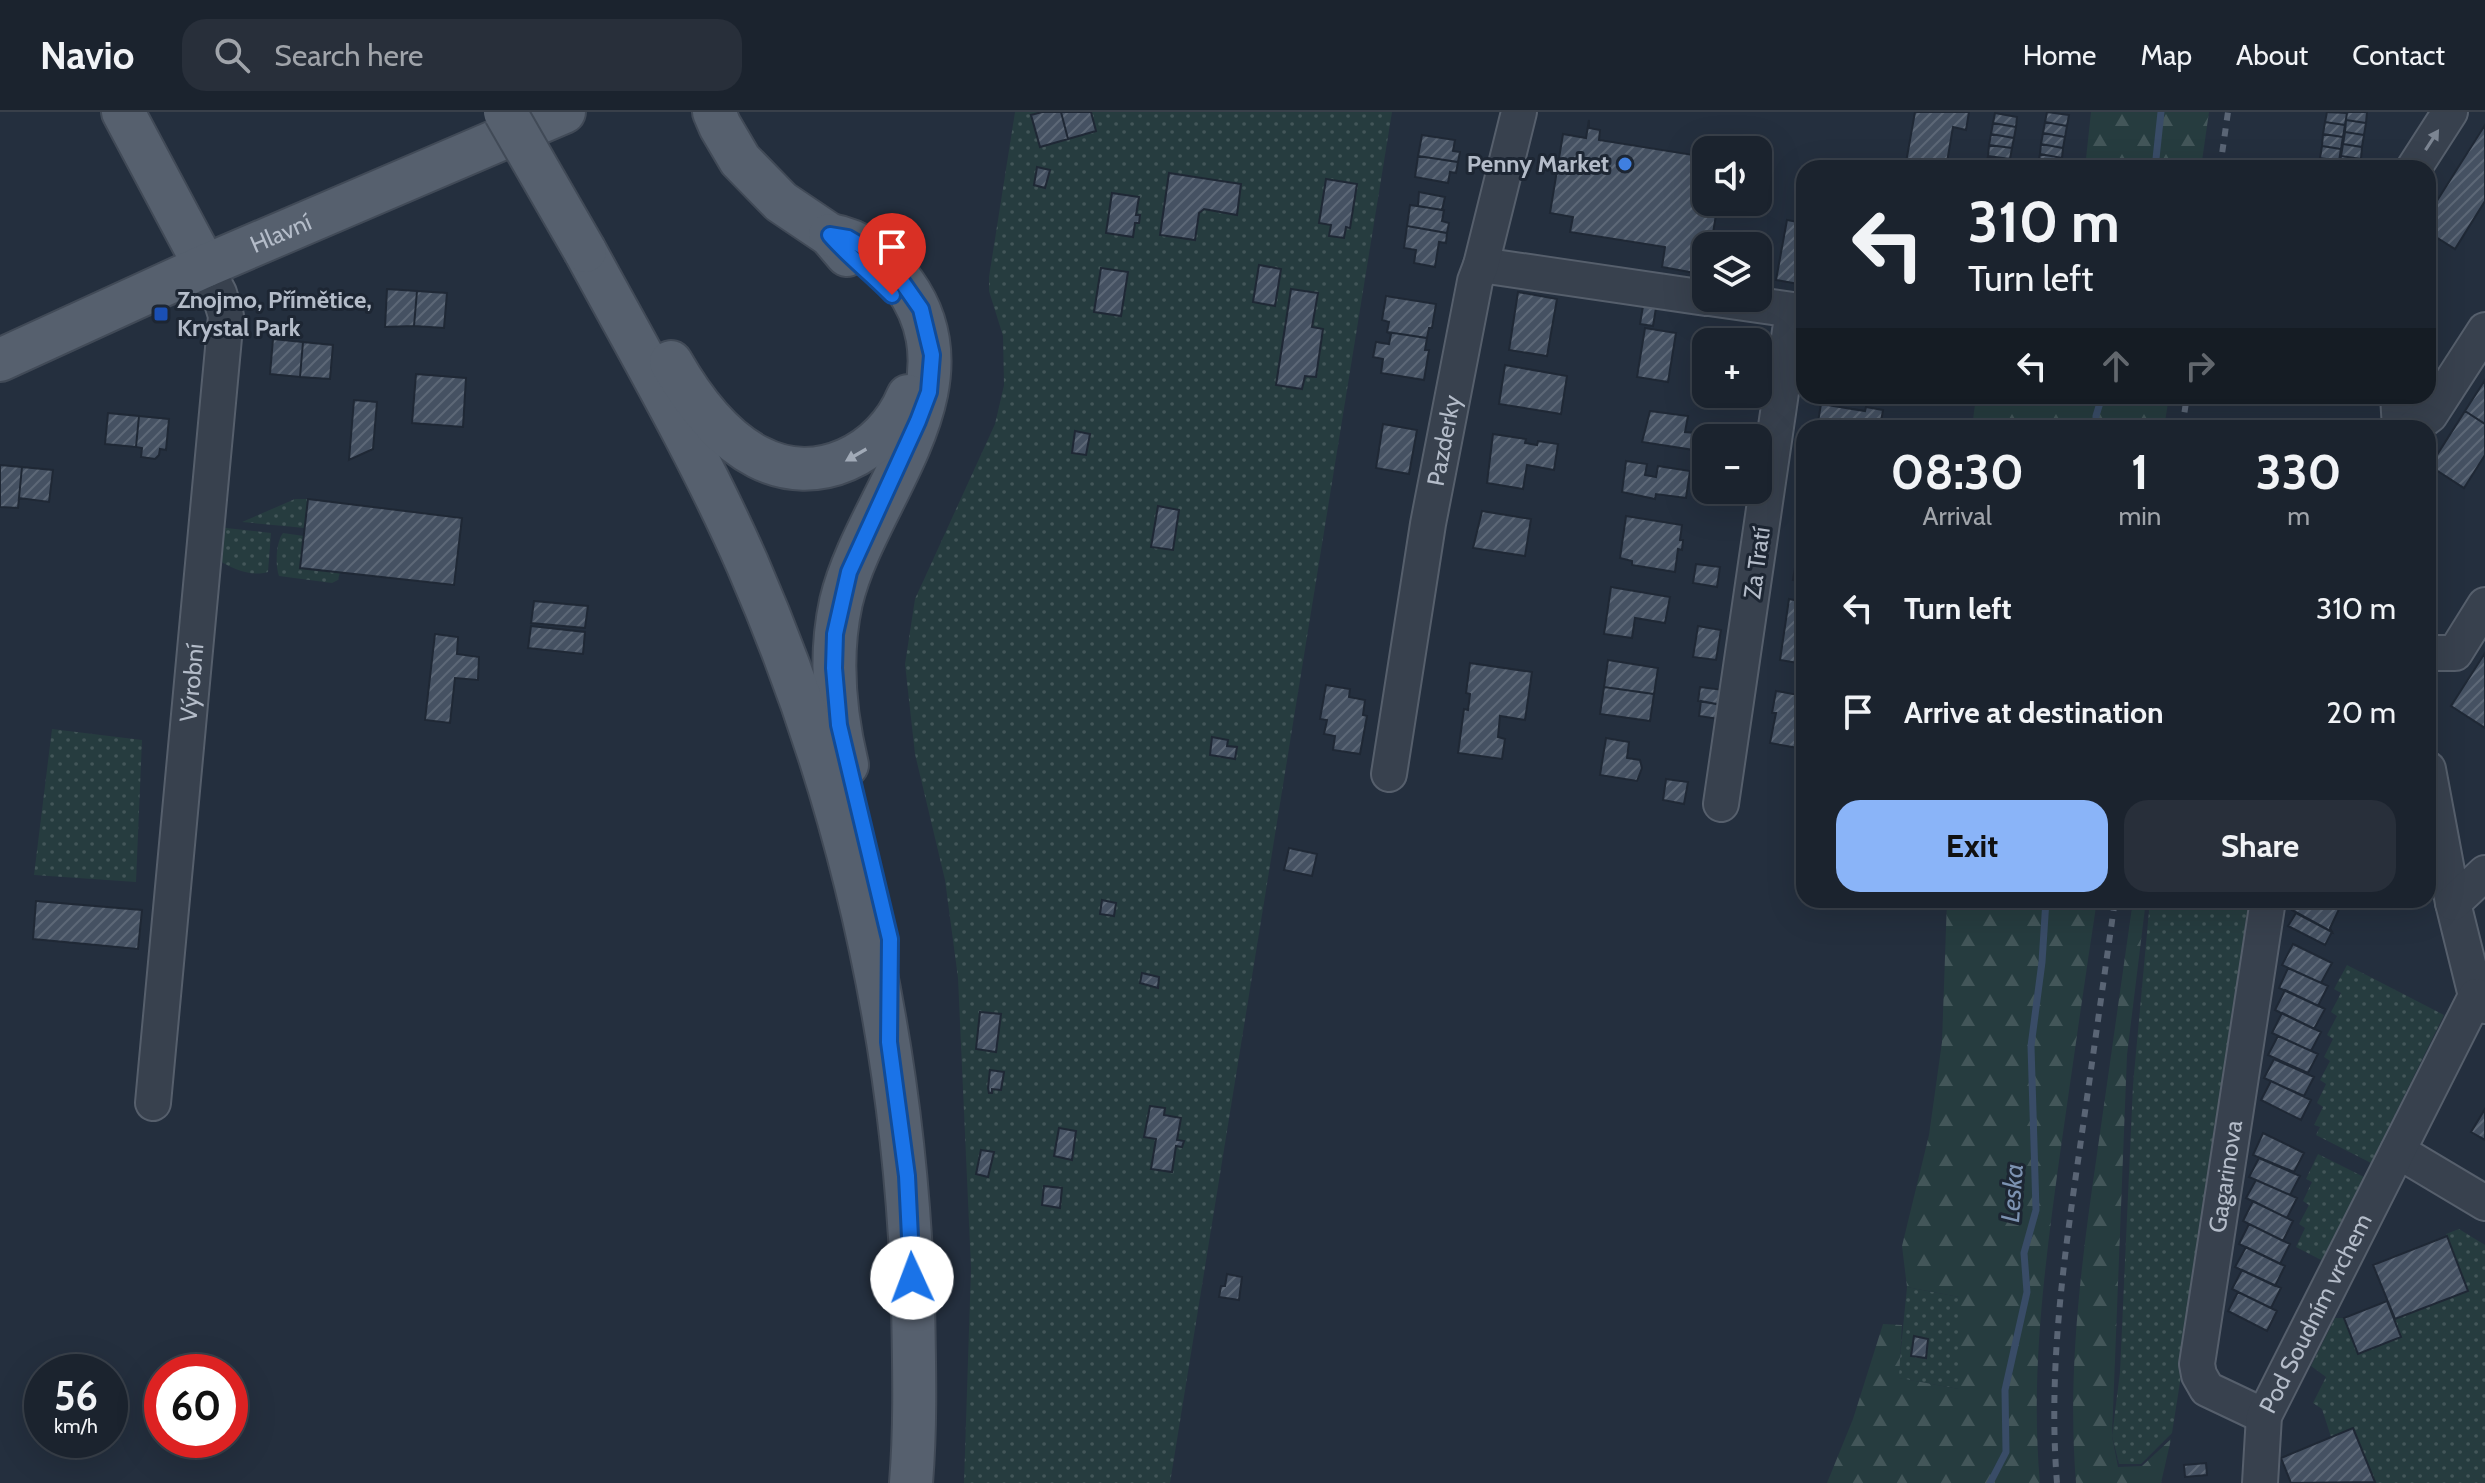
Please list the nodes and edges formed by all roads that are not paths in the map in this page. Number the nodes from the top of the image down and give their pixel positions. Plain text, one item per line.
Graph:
1 (123, 112) edge
2 (714, 112) edge
3 (1519, 112) edge
4 (2450, 112) edge
5 (540, 114) edge
6 (2419, 160) edge
7 (830, 235) junction
8 (586, 253) junction
9 (1481, 265) junction
10 (205, 266) junction
11 (1692, 296) edge
12 (1772, 307) edge
13 (2485, 330) edge
14 (0, 360) edge
15 (2423, 420) edge
16 (2485, 605) edge
17 (2436, 653) edge
18 (1389, 774) dead end
19 (1721, 804) dead end
20 (2436, 812) edge
21 (2485, 873) edge
22 (2453, 903) junction
23 (2267, 908) edge
24 (2480, 1001) edge
25 (889, 1042) junction
26 (153, 1103) dead end
27 (2398, 1151) junction
28 (2485, 1203) edge
29 (2264, 1416) junction
30 (911, 1483) edge
31 (2260, 1483) edge

1 - 10 main road
2 - 7 main road
3 - 9 street, Pazderky
6 -> 4 street
5 - 8 main road, bridge
5 - 10 main road, Hlavní
7 -> 8 main road
7 - 25 main road
8 - 25 main road
9 - 11 street, Za Tratí
9 - 18 street, Pazderky
10 - 14 main road, Hlavní
10 - 26 street, Výrobní
12 - 19 street, Za Tratí
13 - 15 street
16 - 17 street
20 - 22 street
21 - 22 street
22 - 24 street
23 - 29 street, Gagarinova
24 - 27 street, Pod Soudním vrchem
25 - 30 main road
27 - 28 street
27 - 29 street, Pod Soudním vrchem
29 - 31 street, Pod Soudním vrchem

